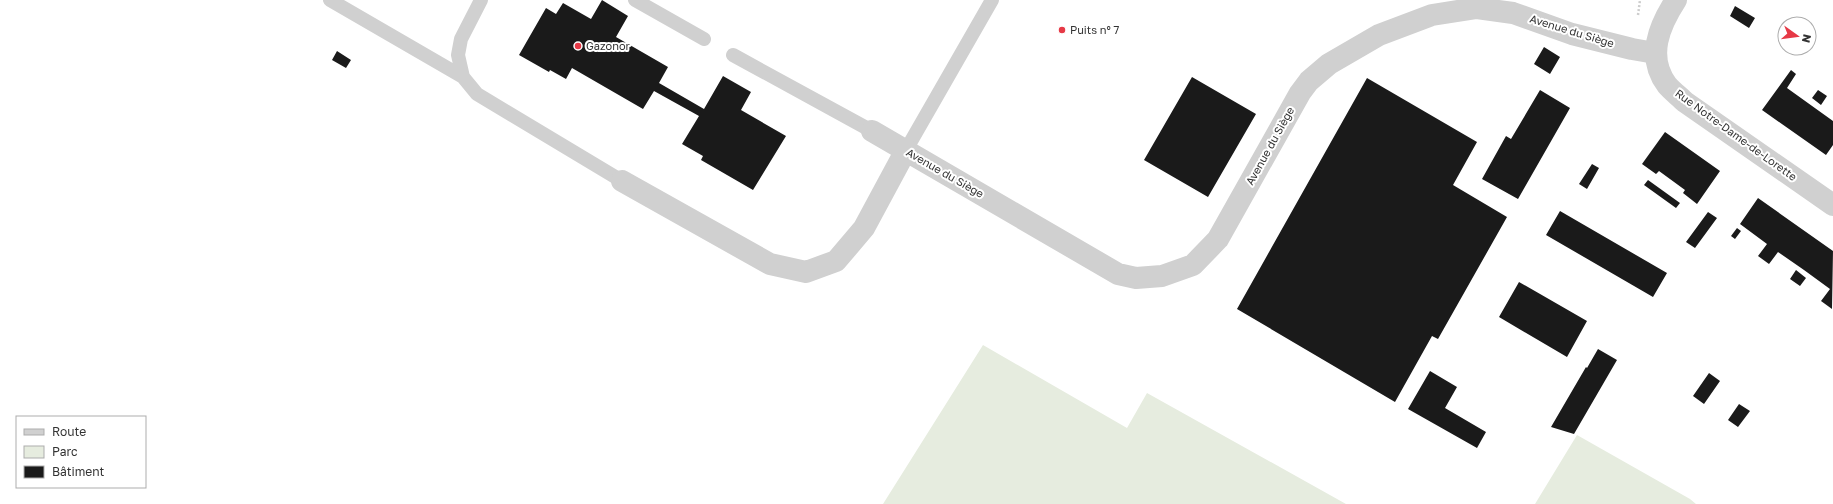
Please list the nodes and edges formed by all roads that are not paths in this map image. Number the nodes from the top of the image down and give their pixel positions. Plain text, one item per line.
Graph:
1 (330, 0) edge
2 (481, 0) edge
3 (635, 0) edge
4 (992, 0) edge
5 (1676, 0) edge
6 (704, 39) dead end
7 (1655, 53) junction
8 (733, 55) dead end
9 (463, 77) junction
10 (872, 131) joint
11 (906, 150) junction
12 (622, 181) joint
13 (1833, 205) edge

1 - 9 lane
2 - 9 lane
3 - 6 lane
4 - 11 lane
5 - 7 street
7 - 11 street, Avenue du Siège
7 - 13 street, Rue Notre-Dame-de-Lorette
8 - 10 lane
9 - 12 lane
10 - 11 street, Avenue du Siège
11 - 12 street

